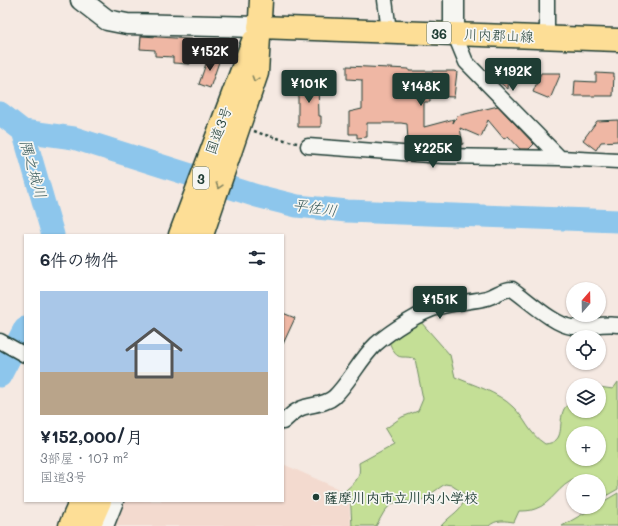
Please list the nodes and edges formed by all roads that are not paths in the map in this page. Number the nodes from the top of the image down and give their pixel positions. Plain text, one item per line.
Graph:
1 (81, 0) edge
2 (261, 0) edge
3 (385, 0) edge
4 (454, 0) edge
5 (547, 0) edge
6 (259, 27) junction
7 (389, 31) junction
8 (454, 34) junction
9 (547, 38) junction
10 (618, 40) edge
11 (308, 146) road end
12 (560, 158) junction
13 (618, 161) edge
14 (206, 225) edge
15 (183, 227) edge
16 (618, 325) edge
17 (0, 340) edge
18 (24, 354) edge
19 (284, 421) edge
20 (81, 502) edge
21 (100, 502) edge
22 (113, 502) edge
23 (70, 526) edge
24 (89, 526) edge
25 (103, 526) edge

1 - 6 street
2 - 6 main road, 国道3号 / 3
3 - 7 street
4 - 8 street
5 - 9 street
6 - 7 main road, 川内郡山線 / 36
6 -> 14 main road, 国道3号 / 3
6 - 15 main road, 国道3号 / 3
7 - 8 main road, 川内郡山線 / 36
8 - 9 main road, 川内郡山線 / 36
8 - 12 street
9 - 10 main road, 川内郡山線 / 36
11 - 12 street
12 - 13 street
16 - 19 street
17 - 18 street
20 - 23 main road
21 - 24 main road
22 - 25 street

